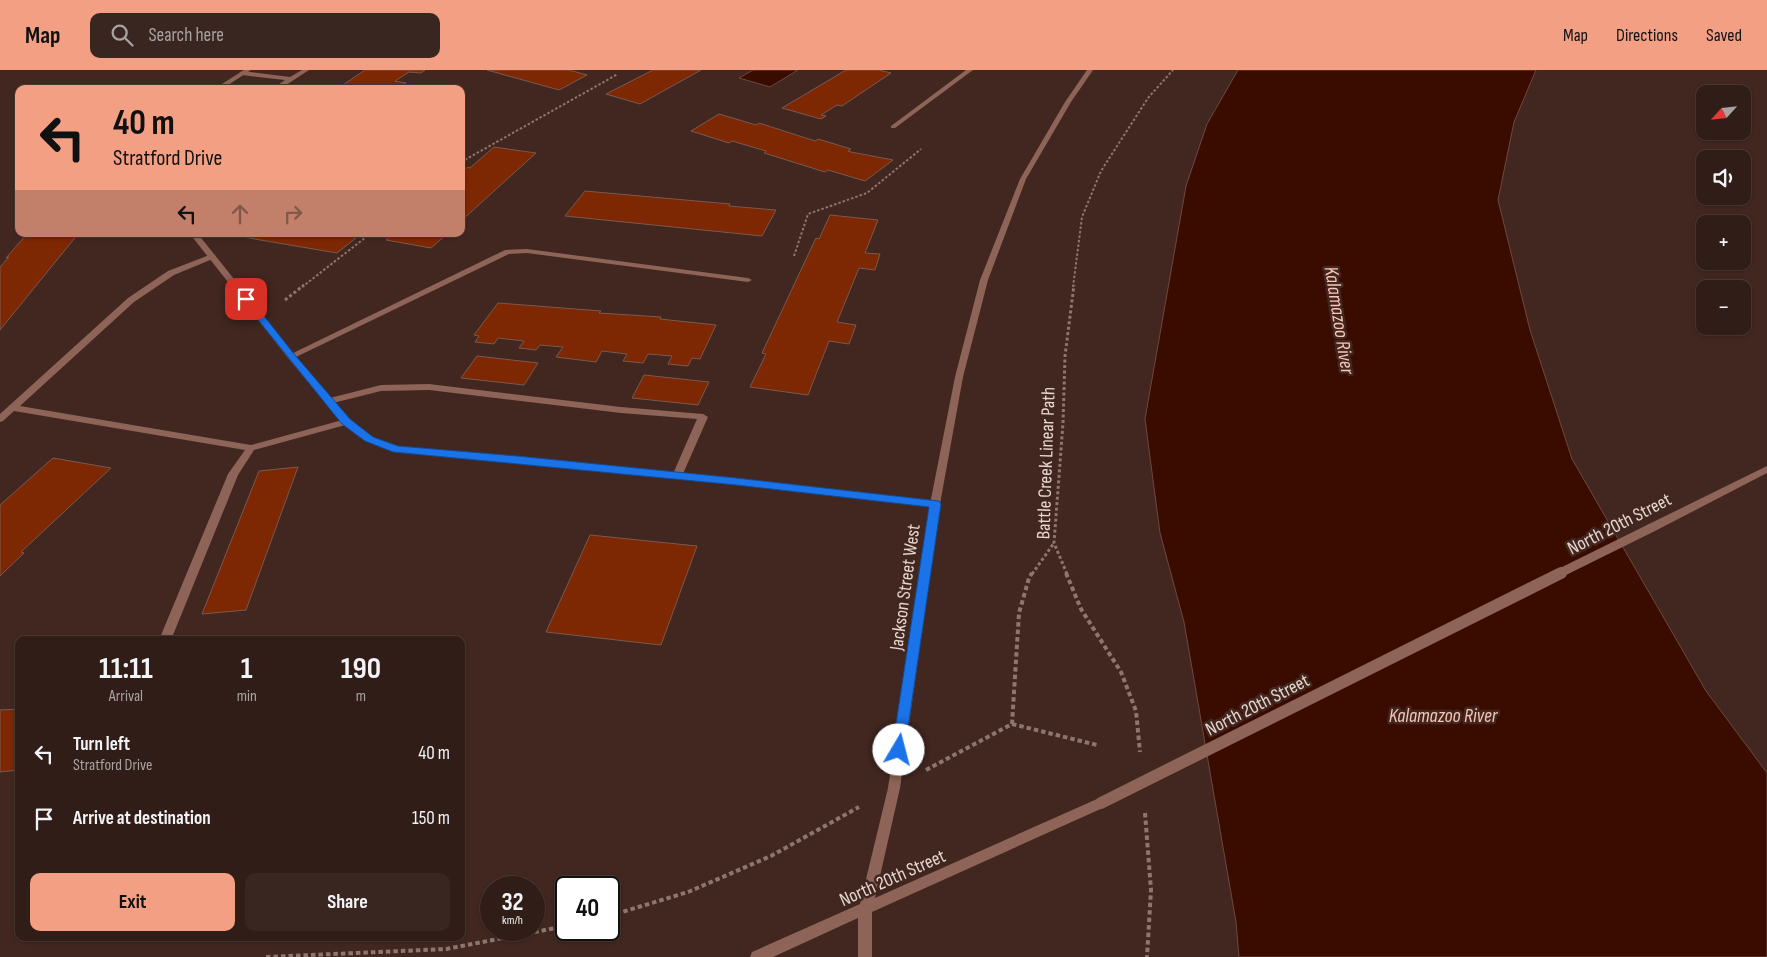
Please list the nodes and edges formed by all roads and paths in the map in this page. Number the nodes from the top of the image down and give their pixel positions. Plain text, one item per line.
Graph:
1 (306, 70) edge
2 (970, 70) edge
3 (1090, 70) edge
4 (1173, 70) edge
5 (245, 72) edge
6 (618, 74) dead end
7 (291, 80) junction
8 (224, 85) edge
9 (282, 85) edge
10 (893, 127) dead end
11 (921, 149) dead end
12 (465, 160) edge
13 (196, 237) edge
14 (366, 237) edge
15 (212, 256) junction
16 (794, 256) dead end
17 (748, 280) dead end
18 (285, 300) dead end
19 (291, 356) junction
20 (329, 401) junction
21 (14, 408) junction
22 (0, 419) edge
23 (346, 422) junction
24 (251, 448) junction
25 (1767, 469) edge
26 (677, 476) junction
27 (935, 504) junction
28 (166, 636) edge
29 (1012, 724) dead end
30 (1097, 745) dead end
31 (1140, 761) dead end
32 (1144, 811) dead end
33 (865, 910) junction
34 (555, 928) edge
35 (266, 957) edge
36 (757, 957) edge
37 (864, 957) edge
38 (1147, 957) edge

1 - 7 street
2 - 10 street
3 - 27 street, Jackson Street West
4 - 31 path, Battle Creek Linear Path
5 - 7 street
5 - 8 street
6 - 12 path
7 - 9 street
11 - 16 path
13 - 15 street
14 - 18 path
15 - 19 street
15 - 21 street
17 - 19 street
19 - 20 street
20 - 23 street
20 - 26 street
21 - 22 street
21 - 24 street
23 - 24 street
23 - 26 street
24 - 28 street
25 - 33 street, North 20th Street, bridge
26 - 27 street
27 - 33 street, Jackson Street West
29 - 30 path
32 - 38 path
33 - 36 street, North 20th Street
33 - 37 street, Jackson Street West
34 - 35 path

